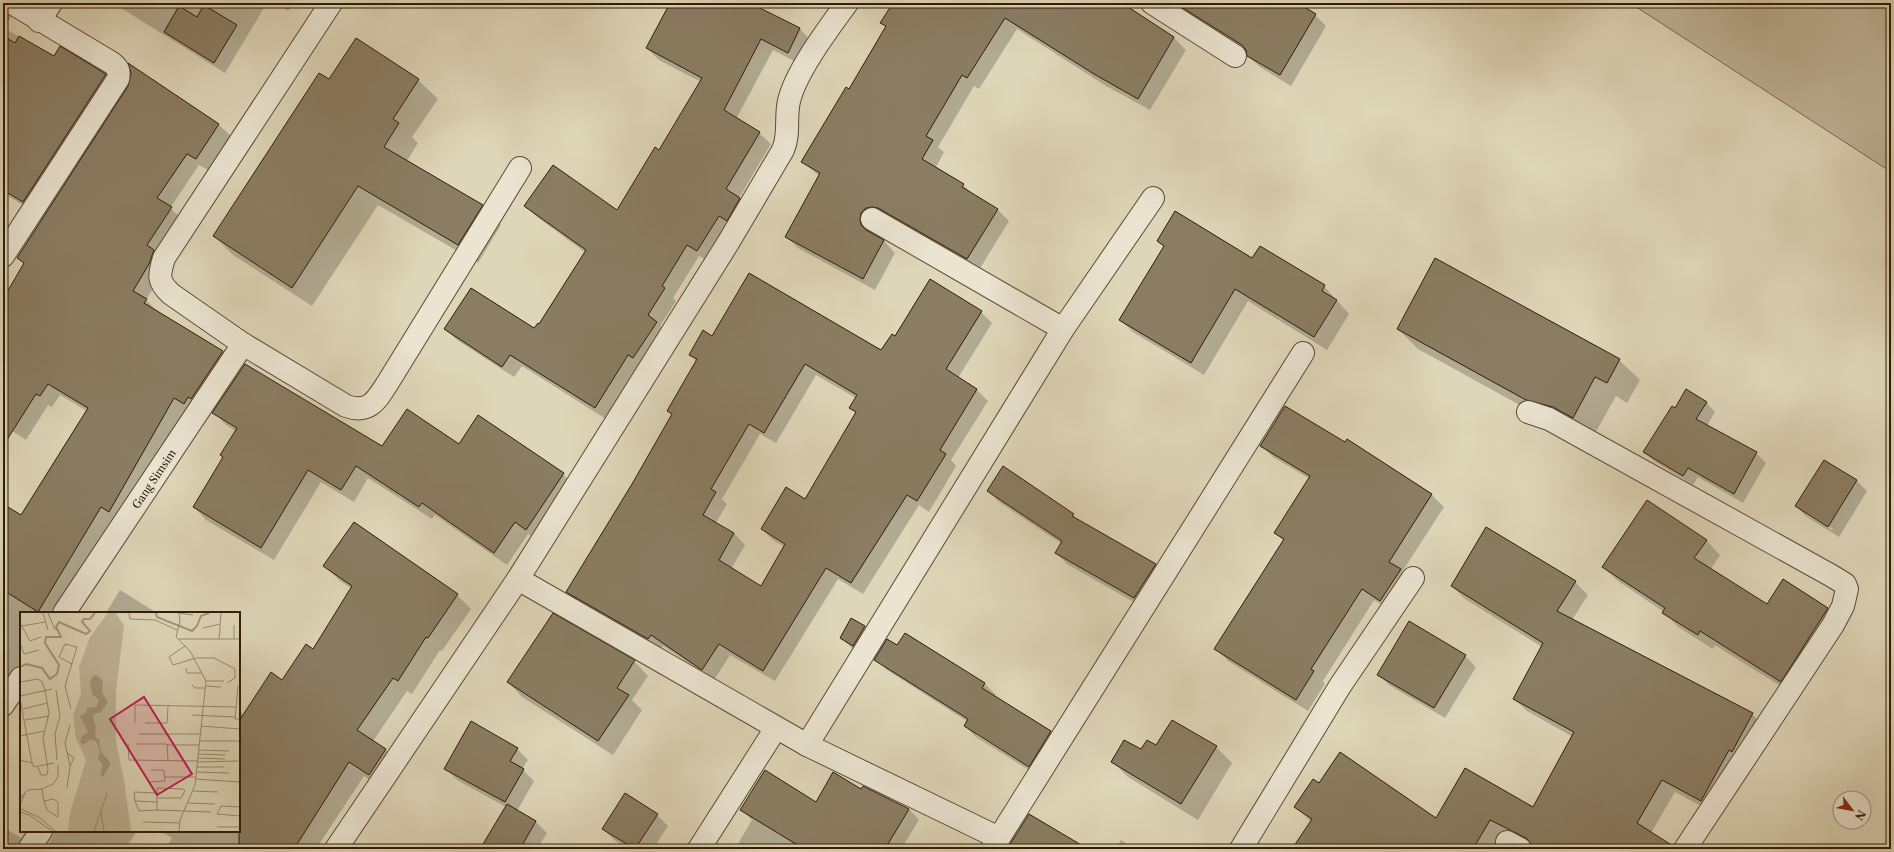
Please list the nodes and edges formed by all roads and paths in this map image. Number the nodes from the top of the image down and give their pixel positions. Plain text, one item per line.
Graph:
1 (12, 3) edge
2 (51, 3) edge
3 (331, 3) edge
4 (847, 3) edge
5 (1152, 3) edge
6 (39, 21) junction
7 (1235, 56) dead end
8 (520, 168) dead end
9 (1153, 198) dead end
10 (872, 218) dead end
11 (3, 256) edge
12 (1063, 329) junction
13 (243, 344) junction
14 (1303, 353) dead end
15 (1528, 412) dead end
16 (1413, 578) dead end
17 (518, 579) junction
18 (65, 612) edge
19 (20, 680) edge
20 (3, 705) edge
21 (776, 728) junction
22 (807, 745) junction
23 (40, 832) edge
24 (995, 844) edge
25 (29, 849) edge
26 (336, 849) edge
27 (699, 849) edge
28 (1241, 849) edge
29 (1686, 849) edge

1 - 6 street
2 - 6 street
3 - 13 street
4 - 17 street
5 - 7 street
6 - 11 street
8 - 13 street
9 - 12 street
10 - 12 street
12 - 22 street
13 - 18 street, Gang Simsim
14 - 24 street
15 - 29 street
16 - 28 street
17 - 21 street
17 - 26 street
19 - 20 street
21 - 22 street
21 - 27 street
22 - 24 street
23 - 25 street

